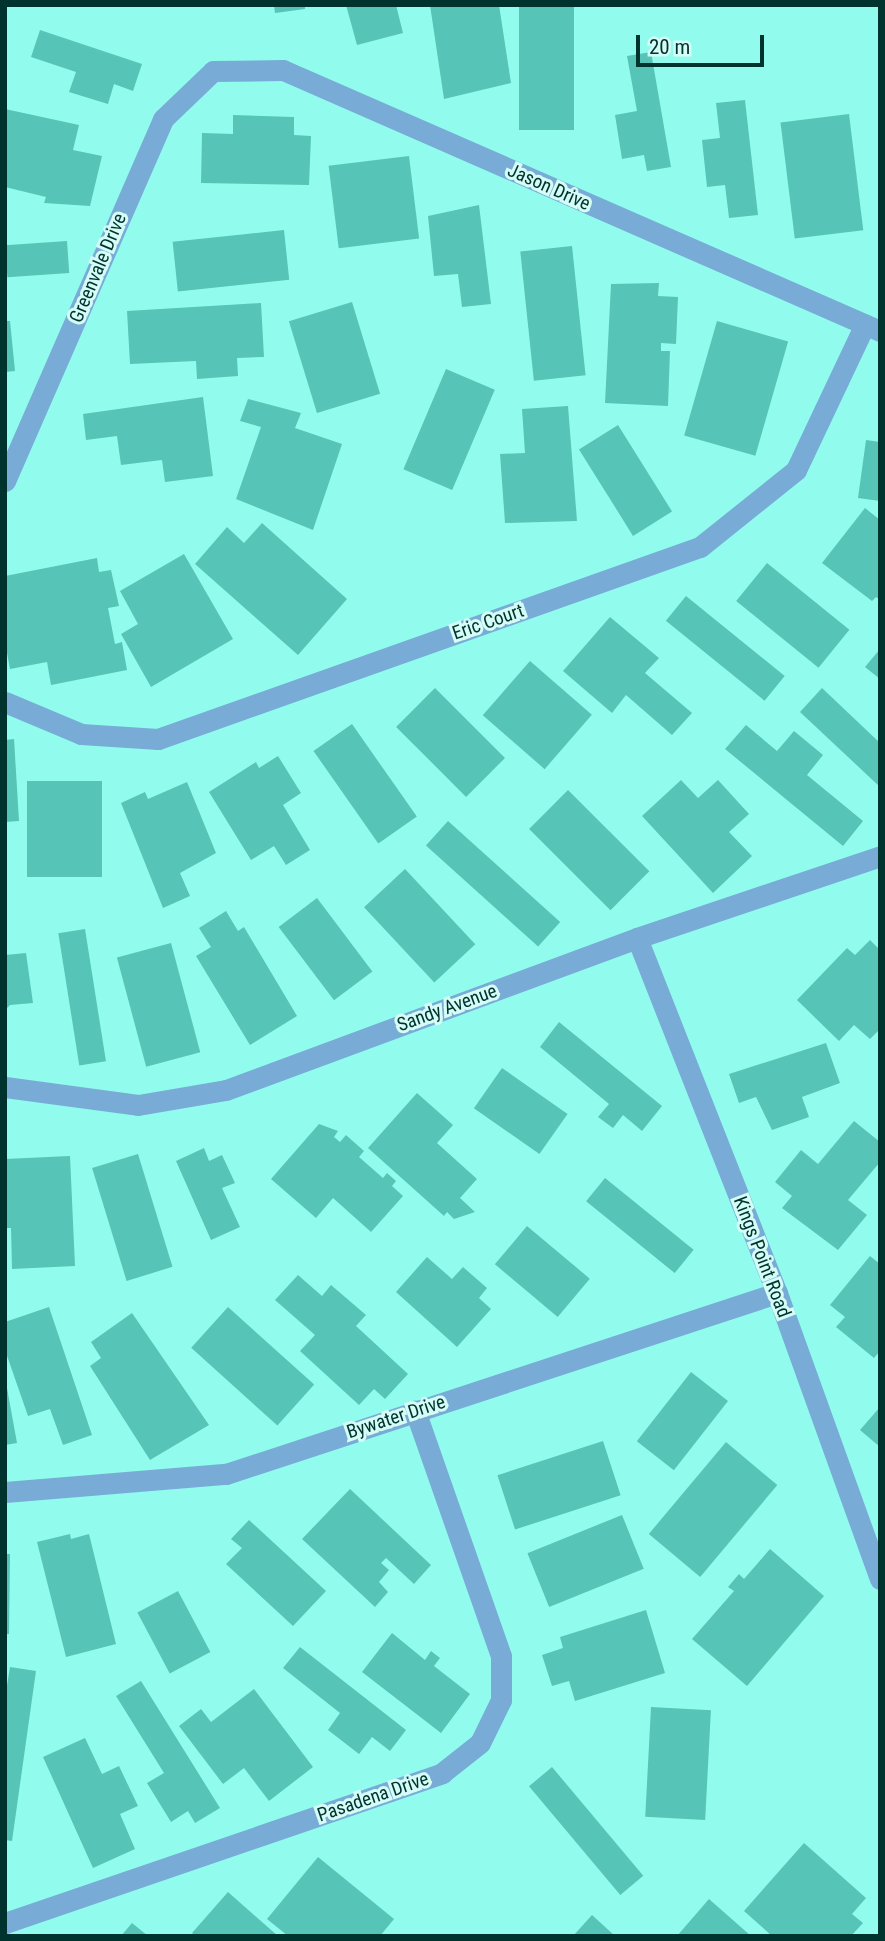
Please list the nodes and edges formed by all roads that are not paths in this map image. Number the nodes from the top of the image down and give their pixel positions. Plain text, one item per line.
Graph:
1 (213, 71) joint
2 (872, 327) edge
3 (5, 481) edge
4 (5, 702) edge
5 (880, 856) edge
6 (637, 939) junction
7 (5, 1087) edge
8 (777, 1293) junction
9 (415, 1411) junction
10 (5, 1492) edge
11 (880, 1579) edge
12 (5, 1923) edge

1 - 2 street, Jason Drive
1 - 3 street, Greenvale Drive
2 - 4 street, Eric Court
5 - 6 street, Sandy Avenue
6 - 7 street, Sandy Avenue
6 - 8 street, Kings Point Road
8 - 9 street, Bywater Drive
8 - 11 street, Kings Point Road
9 - 10 street, Bywater Drive
9 - 12 street, Pasadena Drive

